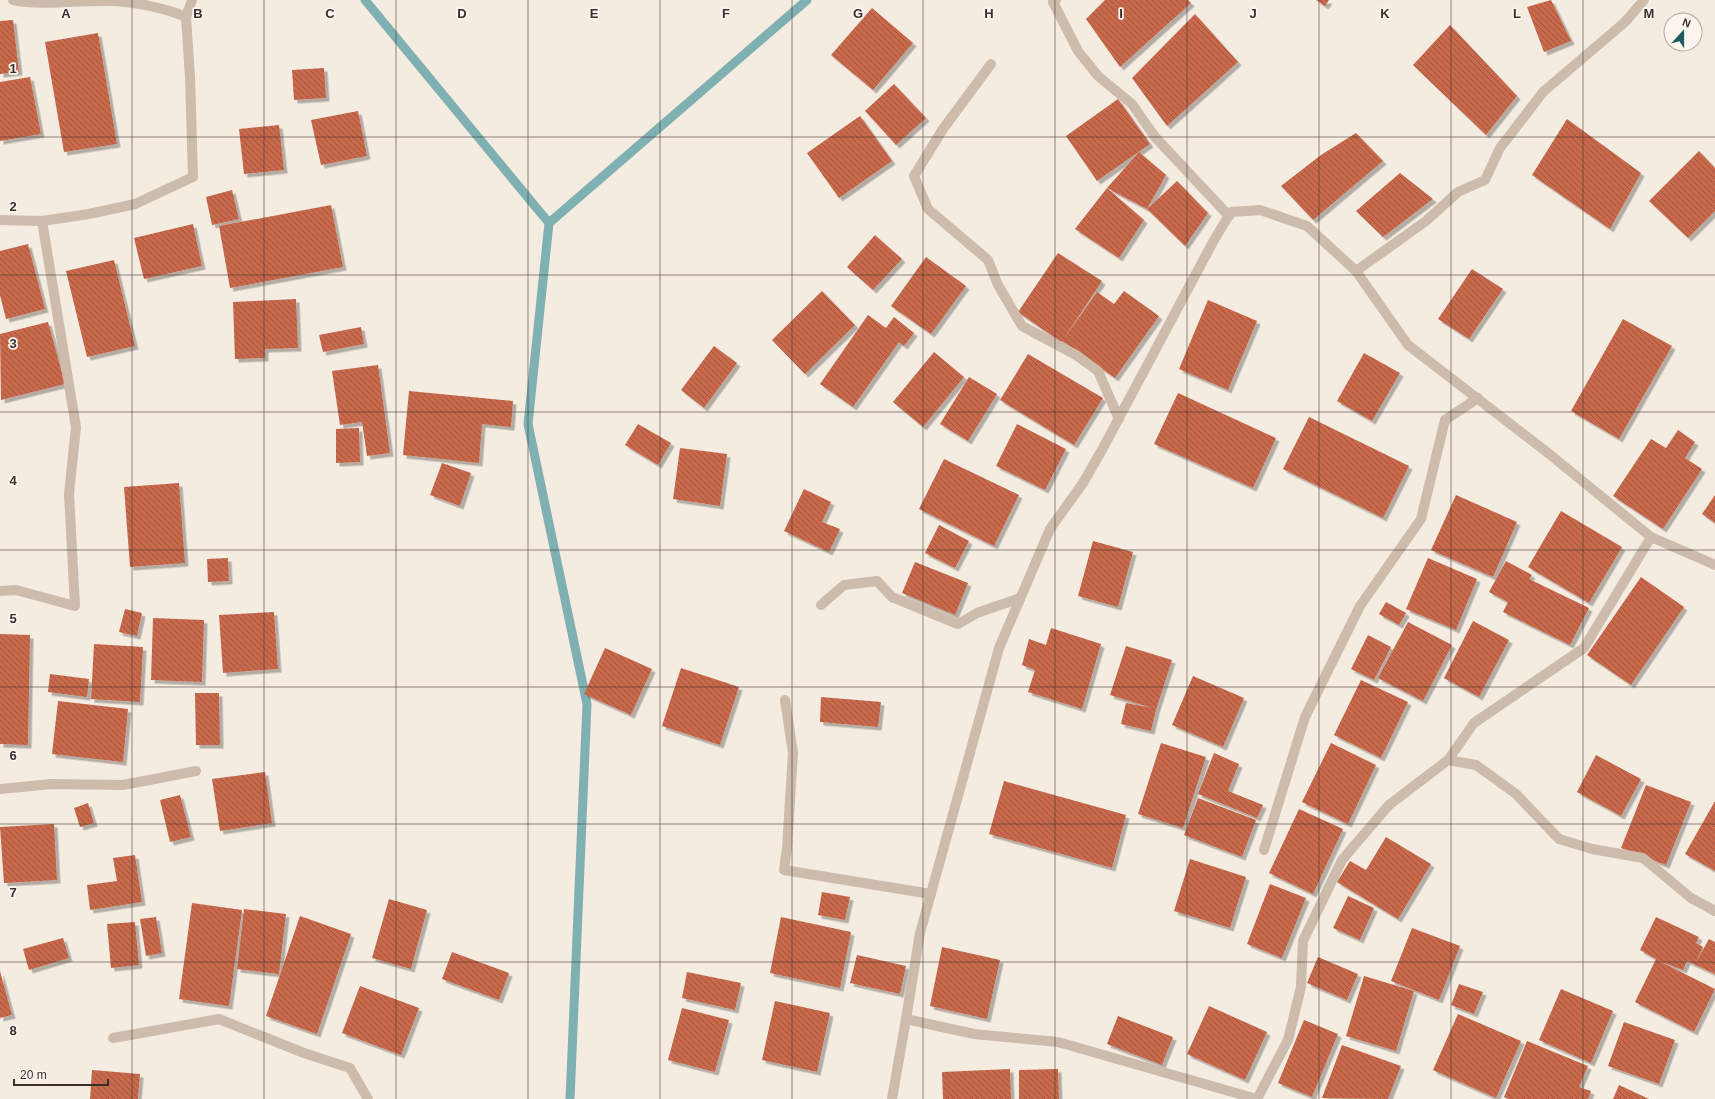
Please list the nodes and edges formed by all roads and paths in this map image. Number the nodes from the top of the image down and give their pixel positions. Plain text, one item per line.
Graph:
1 (13, 0) edge
2 (192, 0) edge
3 (1056, 0) edge
4 (1644, 0) edge
5 (186, 17) junction
6 (991, 64) dead end
7 (1229, 216) junction
8 (0, 220) edge
9 (42, 221) junction
10 (1356, 271) junction
11 (1478, 398) junction
12 (1119, 418) junction
13 (1651, 537) junction
14 (1715, 565) edge
15 (0, 591) edge
16 (1020, 598) junction
17 (821, 605) dead end
18 (785, 700) dead end
19 (1448, 760) junction
20 (196, 771) dead end
21 (0, 789) edge
22 (1264, 850) dead end
23 (930, 894) junction
24 (1715, 911) edge
25 (906, 1019) junction
26 (113, 1038) dead end
27 (368, 1099) edge
28 (892, 1099) edge
29 (1257, 1099) edge

1 - 5 street
2 - 5 street
3 - 7 street
4 - 10 street
5 - 9 street
6 - 12 street
7 - 10 street
7 - 12 street
8 - 9 street
9 - 15 street
10 - 11 street
11 - 13 street
11 - 22 street
12 - 16 street
13 - 14 street
13 - 19 street
16 - 17 street
16 - 23 street
18 - 23 street
19 - 24 street
19 - 29 street
20 - 21 street
23 - 25 street
25 - 28 street
25 - 29 street
26 - 27 street

